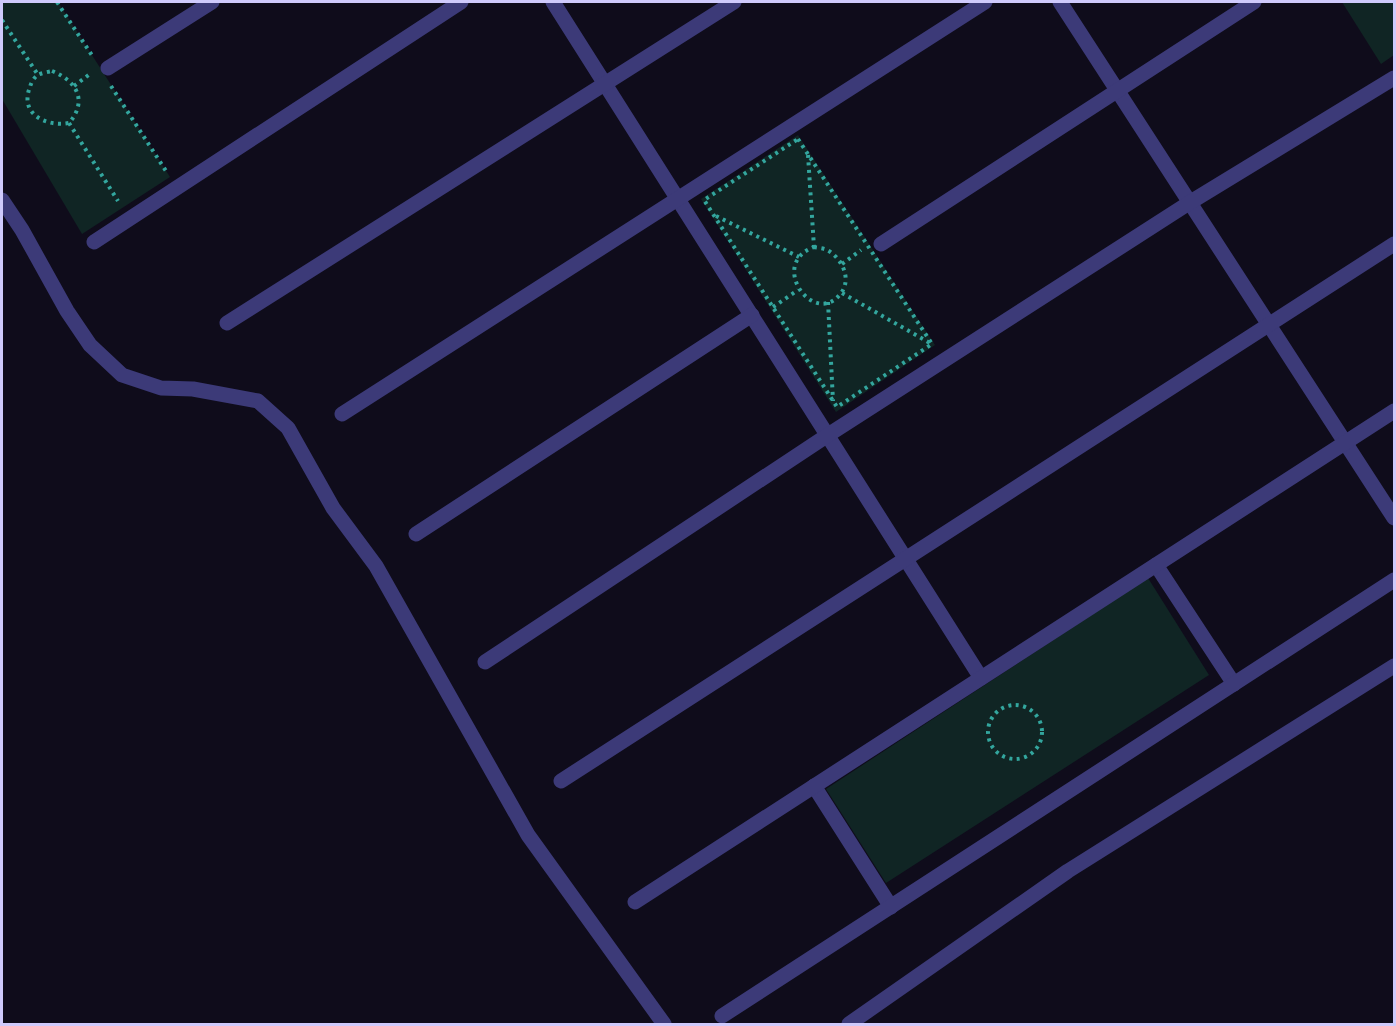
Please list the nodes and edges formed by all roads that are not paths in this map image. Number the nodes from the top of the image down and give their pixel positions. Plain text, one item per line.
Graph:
1 (212, 2) edge
2 (461, 2) edge
3 (553, 2) edge
4 (735, 2) edge
5 (985, 2) edge
6 (1060, 2) edge
7 (1254, 2) edge
8 (107, 73) road end
9 (1395, 78) edge
10 (606, 84) junction
11 (1118, 91) junction
12 (678, 198) junction
13 (2, 200) edge
14 (1189, 203) junction
15 (94, 242) dead end
16 (1395, 244) edge
17 (874, 245) road end
18 (752, 315) junction
19 (227, 323) dead end
20 (1269, 324) junction
21 (1395, 411) edge
22 (342, 414) dead end
23 (828, 435) junction
24 (1346, 442) junction
25 (1395, 518) edge
26 (416, 534) dead end
27 (906, 558) junction
28 (1156, 565) junction
29 (1395, 580) edge
30 (485, 662) dead end
31 (1395, 666) edge
32 (981, 678) junction
33 (1234, 684) junction
34 (561, 781) dead end
35 (814, 786) junction
36 (635, 902) dead end
37 (891, 907) junction
38 (722, 1016) dead end
39 (664, 1024) edge
40 (849, 1024) edge

1 - 8 street
2 - 15 street
3 - 10 street
4 - 10 street
5 - 12 street
6 - 11 street
7 - 11 street
9 - 14 street
10 - 12 street
10 - 19 street
11 - 14 street
11 - 17 street
12 - 18 street
12 - 22 street
13 - 39 street
14 - 20 street
14 - 23 street
16 - 20 street
18 - 23 street
18 - 26 street
20 - 24 street
20 - 27 street
21 - 24 street
23 - 27 street
23 - 30 street
24 - 25 street
24 - 28 street
27 - 32 street
27 - 34 street
28 - 32 street
28 - 33 street
29 - 33 street
31 - 40 street
32 - 35 street
33 - 37 street
35 - 36 street
35 - 37 street
37 - 38 street

